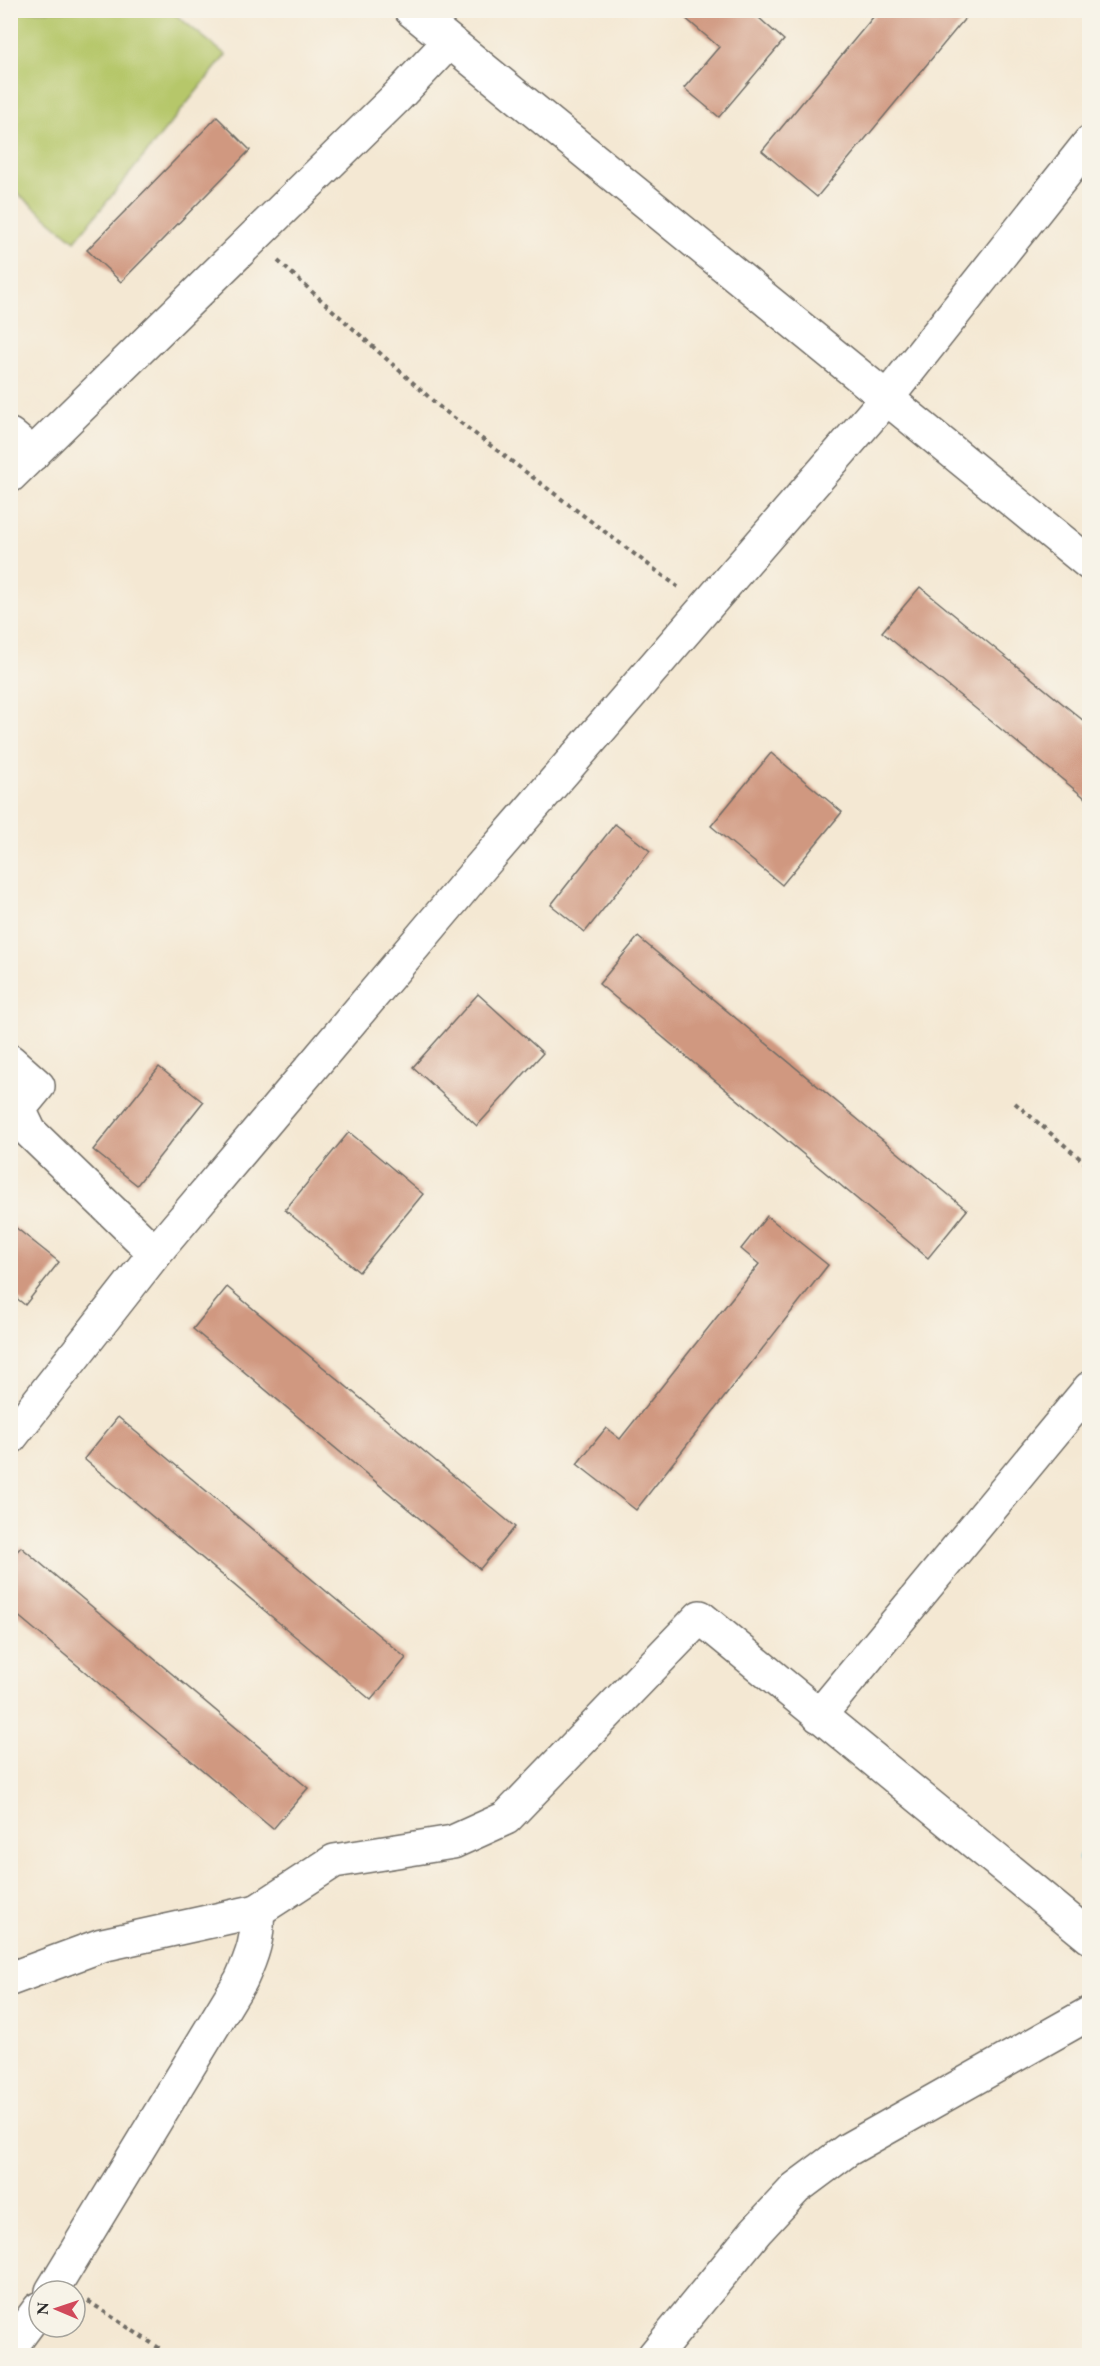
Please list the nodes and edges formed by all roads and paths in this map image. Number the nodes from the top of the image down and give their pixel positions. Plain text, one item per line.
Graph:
1 (411, 10) edge
2 (449, 42) junction
3 (1089, 142) edge
4 (255, 237) junction
5 (886, 399) junction
6 (18, 455) edge
7 (1089, 564) edge
8 (705, 608) junction
9 (10, 1061) edge
10 (1015, 1103) dead end
11 (15, 1108) edge
12 (1089, 1167) edge
13 (155, 1253) junction
14 (1089, 1388) edge
15 (10, 1438) edge
16 (819, 1716) junction
17 (257, 1911) junction
18 (1089, 1937) edge
19 (10, 1979) edge
20 (1089, 2013) edge
21 (59, 2279) edge
22 (87, 2299) edge
23 (27, 2325) edge
24 (10, 2348) edge
25 (171, 2355) edge
26 (654, 2355) edge

1 - 2 street
2 - 4 street
2 - 5 street
3 - 5 street
4 - 6 street
4 - 8 path
5 - 7 street
5 - 8 street
8 - 13 street
9 - 11 street
10 - 12 path
11 - 13 street
13 - 15 street
14 - 16 street
16 - 17 street
16 - 18 street
17 - 19 street
17 - 21 street
20 - 26 street
22 - 25 path
23 - 24 street

